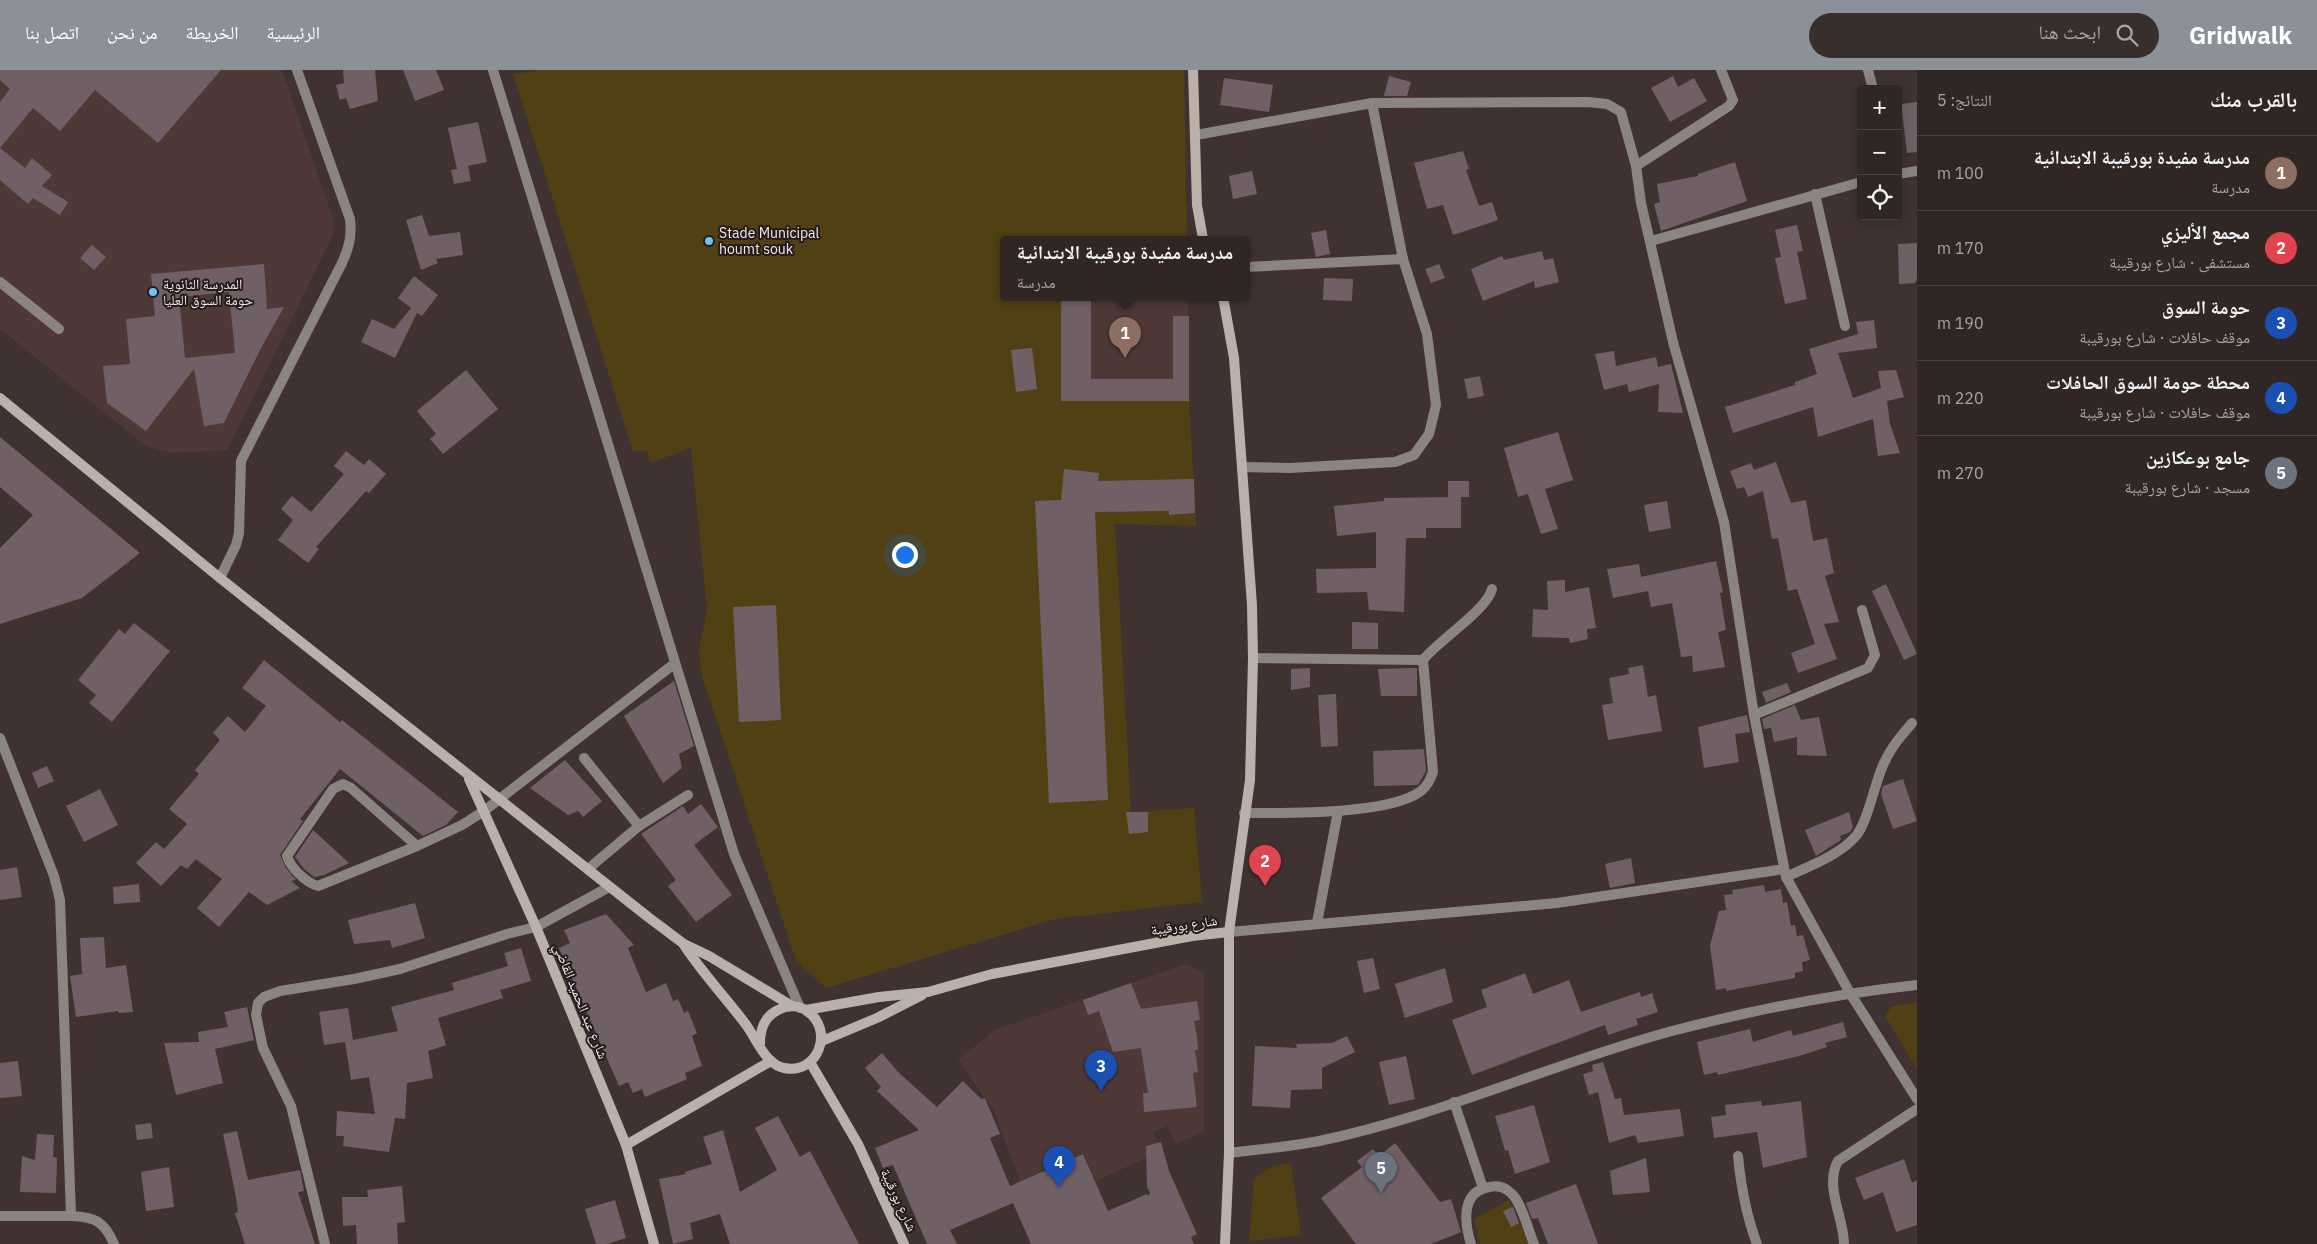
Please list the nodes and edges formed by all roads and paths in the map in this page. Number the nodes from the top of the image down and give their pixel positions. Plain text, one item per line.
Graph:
1 (297, 70) edge
2 (493, 70) edge
3 (1193, 70) edge
4 (1721, 70) edge
5 (1868, 70) edge
6 (1872, 85) edge
7 (1372, 102) junction
8 (1196, 135) junction
9 (1636, 166) junction
10 (1917, 171) edge
11 (1902, 173) edge
12 (1857, 183) edge
13 (1815, 194) junction
14 (1203, 236) edge
15 (1651, 241) junction
16 (1403, 260) junction
17 (1250, 267) edge
18 (0, 282) edge
19 (1223, 301) edge
20 (1845, 326) dead end
21 (59, 329) dead end
22 (0, 398) edge
23 (1242, 467) junction
24 (220, 578) junction
25 (1492, 589) dead end
26 (1862, 610) dead end
27 (1253, 658) junction
28 (1423, 660) junction
29 (674, 664) junction
30 (1754, 715) junction
31 (1912, 723) dead end
32 (0, 738) edge
33 (584, 758) dead end
34 (467, 774) junction
35 (688, 795) dead end
36 (497, 799) junction
37 (484, 811) junction
38 (1338, 811) junction
39 (1244, 812) junction
40 (639, 826) junction
41 (416, 846) junction
42 (588, 869) junction
43 (1785, 873) junction
44 (610, 886) junction
45 (1317, 923) junction
46 (536, 928) junction
47 (1228, 932) junction
48 (684, 944) junction
49 (1917, 985) edge
50 (928, 992) junction
51 (1850, 993) junction
52 (799, 1008) junction
53 (822, 1041) junction
54 (760, 1044) junction
55 (771, 1061) junction
56 (810, 1062) junction
57 (1917, 1099) edge
58 (1454, 1102) junction
59 (1917, 1109) edge
60 (626, 1144) junction
61 (1229, 1154) junction
62 (1738, 1156) dead end
63 (1483, 1188) junction
64 (0, 1216) edge
65 (71, 1216) junction
66 (114, 1244) edge
67 (325, 1244) edge
68 (654, 1244) edge
69 (904, 1244) edge
70 (1225, 1244) edge
71 (1471, 1244) edge
72 (1534, 1244) edge
73 (1757, 1244) edge
74 (1844, 1244) edge

1 - 24 street
2 - 29 street
3 - 8 main road
4 - 9 street
5 - 6 street
7 - 8 street
7 - 9 street
7 - 16 street
8 - 14 main road
9 - 15 street
10 - 11 street
12 - 13 street
13 - 15 street
13 - 20 street
15 - 30 street
16 - 17 street
16 - 23 street
18 - 21 street
19 - 23 main road
22 - 24 main road
23 - 27 main road
24 - 34 main road
25 - 28 street
26 - 30 street
27 - 28 street
27 - 39 main road
28 - 38 street
29 - 36 street
29 - 52 street
30 - 43 street
31 - 43 street
32 - 65 street
33 - 40 street
34 - 36 main road
34 - 37 main road, شارع عبد الحميد القاضي
35 - 40 street
36 - 37 street
36 - 42 main road
37 - 41 street
37 - 46 main road, شارع عبد الحميد القاضي
38 - 39 street
38 - 45 street
39 - 47 main road
40 - 42 street
41 - 41 street
42 - 44 main road
43 - 45 street
43 - 51 street
44 - 46 street
44 - 48 main road
45 - 47 street
46 - 60 main road, شارع عبد الحميد القاضي
46 - 67 street
47 - 50 main road, شارع بورقيبة
47 - 61 main road, شارع بورقيبة
48 - 52 main road
48 - 54 main road
49 - 51 street
50 - 52 main road, شارع بورقيبة
50 - 53 main road, شارع بورقيبة
51 - 57 street
51 - 58 street
52 - 53 main road
52 - 54 main road
53 - 56 main road
54 - 55 main road
55 - 56 main road
55 - 60 main road
56 - 69 main road, شارع بورقيبة
58 - 61 street
58 - 63 street
59 - 74 street
60 - 68 main road, شارع عبد الحميد القاضي
61 - 70 main road, شارع بورقيبة
62 - 73 street
63 - 71 street
63 - 72 street
64 - 65 street
65 - 66 street

